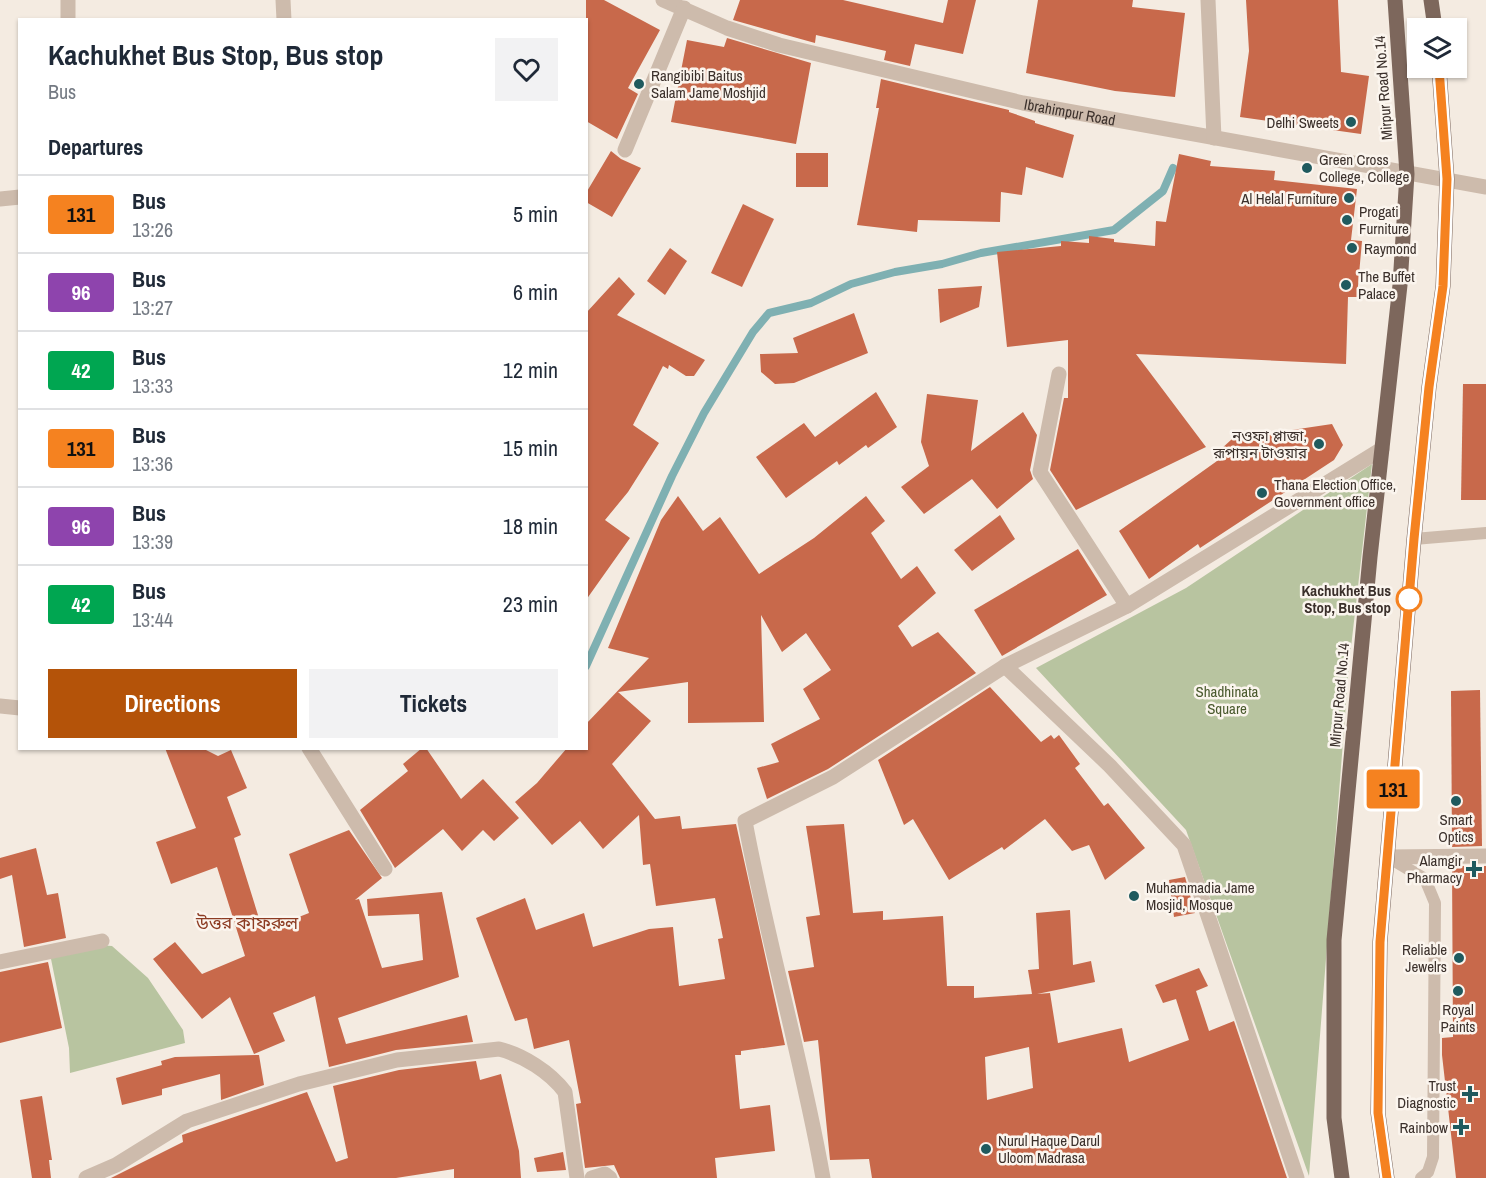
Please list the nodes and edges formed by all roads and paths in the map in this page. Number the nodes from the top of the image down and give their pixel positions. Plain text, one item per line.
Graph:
1 (68, 0) edge
2 (284, 0) edge
3 (663, 0) edge
4 (1208, 0) edge
5 (1395, 0) edge
6 (1431, 0) edge
7 (684, 8) junction
8 (68, 18) edge
9 (285, 18) edge
10 (1434, 18) edge
11 (1440, 78) edge
12 (1214, 138) junction
13 (625, 150) dead end
14 (1407, 174) junction
15 (1447, 179) junction
16 (1486, 187) edge
17 (18, 197) edge
18 (0, 200) edge
19 (1059, 374) dead end
20 (1382, 449) junction
21 (1486, 534) edge
22 (1414, 539) junction
23 (1127, 606) junction
24 (1005, 666) junction
25 (0, 706) edge
26 (18, 708) edge
27 (310, 750) edge
28 (1486, 856) edge
29 (1388, 857) junction
30 (385, 869) dead end
31 (102, 941) dead end
32 (0, 962) edge
33 (86, 1178) edge
34 (577, 1178) edge
35 (592, 1178) edge
36 (610, 1178) edge
37 (823, 1178) edge
38 (1297, 1178) edge
39 (1342, 1178) edge
40 (1387, 1178) edge
41 (1421, 1178) edge

1 - 8 street
2 - 9 street
3 - 7 street, Ibrahimpur Road
4 - 12 street
5 - 14 main road, Mirpur Road No.14
6 - 10 main road
7 - 12 street, Ibrahimpur Road
7 - 13 street
11 - 15 main road
12 - 14 street, Ibrahimpur Road
14 - 15 street, Ibrahimpur Road
14 - 20 main road, Mirpur Road No.14
15 - 16 street, Ibrahimpur Road
15 - 22 main road
17 - 18 street
19 - 23 street
20 - 23 street
20 - 39 main road, Mirpur Road No.14
21 - 22 lane
22 - 29 main road
23 - 24 street
24 - 37 street
24 - 38 street
25 - 26 street
27 - 30 street
28 - 29 street
29 - 40 main road
29 - 41 lane
31 - 32 street
33 - 34 street
35 - 36 street

